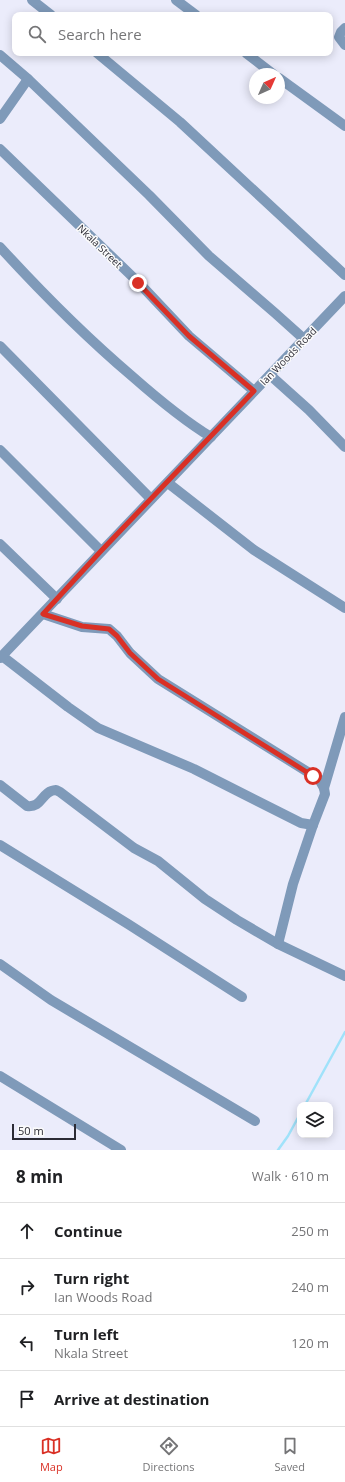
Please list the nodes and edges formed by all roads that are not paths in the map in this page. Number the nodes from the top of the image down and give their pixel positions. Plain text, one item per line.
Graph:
1 (32, 0) edge
2 (176, 0) edge
3 (47, 12) edge
4 (192, 12) edge
5 (345, 28) edge
6 (345, 45) edge
7 (0, 55) edge
8 (102, 56) edge
9 (250, 56) edge
10 (265, 68) edge
11 (28, 79) junction
12 (285, 82) edge
13 (0, 119) edge
14 (345, 126) edge
15 (0, 149) edge
16 (0, 248) edge
17 (345, 275) edge
18 (345, 296) edge
19 (304, 339) junction
20 (0, 346) edge
21 (270, 375) junction
22 (254, 391) junction
23 (211, 437) junction
24 (345, 447) edge
25 (0, 450) edge
26 (168, 482) junction
27 (151, 499) junction
28 (0, 544) edge
29 (101, 551) junction
30 (57, 599) junction
31 (345, 608) edge
32 (43, 614) junction
33 (0, 642) edge
34 (3, 655) edge
35 (345, 717) edge
36 (0, 785) edge
37 (324, 788) junction
38 (312, 825) junction
39 (0, 845) edge
40 (278, 944) junction
41 (0, 964) edge
42 (345, 976) edge
43 (242, 997) dead end
44 (0, 1076) edge
45 (255, 1121) dead end
46 (121, 1150) edge

1 - 3 street
2 - 4 street
5 - 6 street
7 - 11 street
8 - 17 street
9 - 10 street
11 - 13 street
11 - 19 street
12 - 14 street
15 - 22 street, Nkala Street
16 - 23 street
18 - 19 street, Ian Woods Road
19 - 21 street, Ian Woods Road
20 - 27 street
21 - 22 street, Ian Woods Road
21 - 24 street
22 - 23 street, Ian Woods Road
23 - 26 street, Ian Woods Road
25 - 29 street
26 - 27 street, Ian Woods Road
26 - 31 street
27 - 29 street, Ian Woods Road
28 - 30 street
29 - 30 street, Ian Woods Road
30 - 32 street, Ian Woods Road
32 - 34 street, Ian Woods Road
32 - 37 street
33 - 34 street
34 - 38 street
35 - 37 street
36 - 40 street
37 - 38 street
38 - 40 street
39 - 43 street
40 - 42 street
41 - 45 street
44 - 46 street

